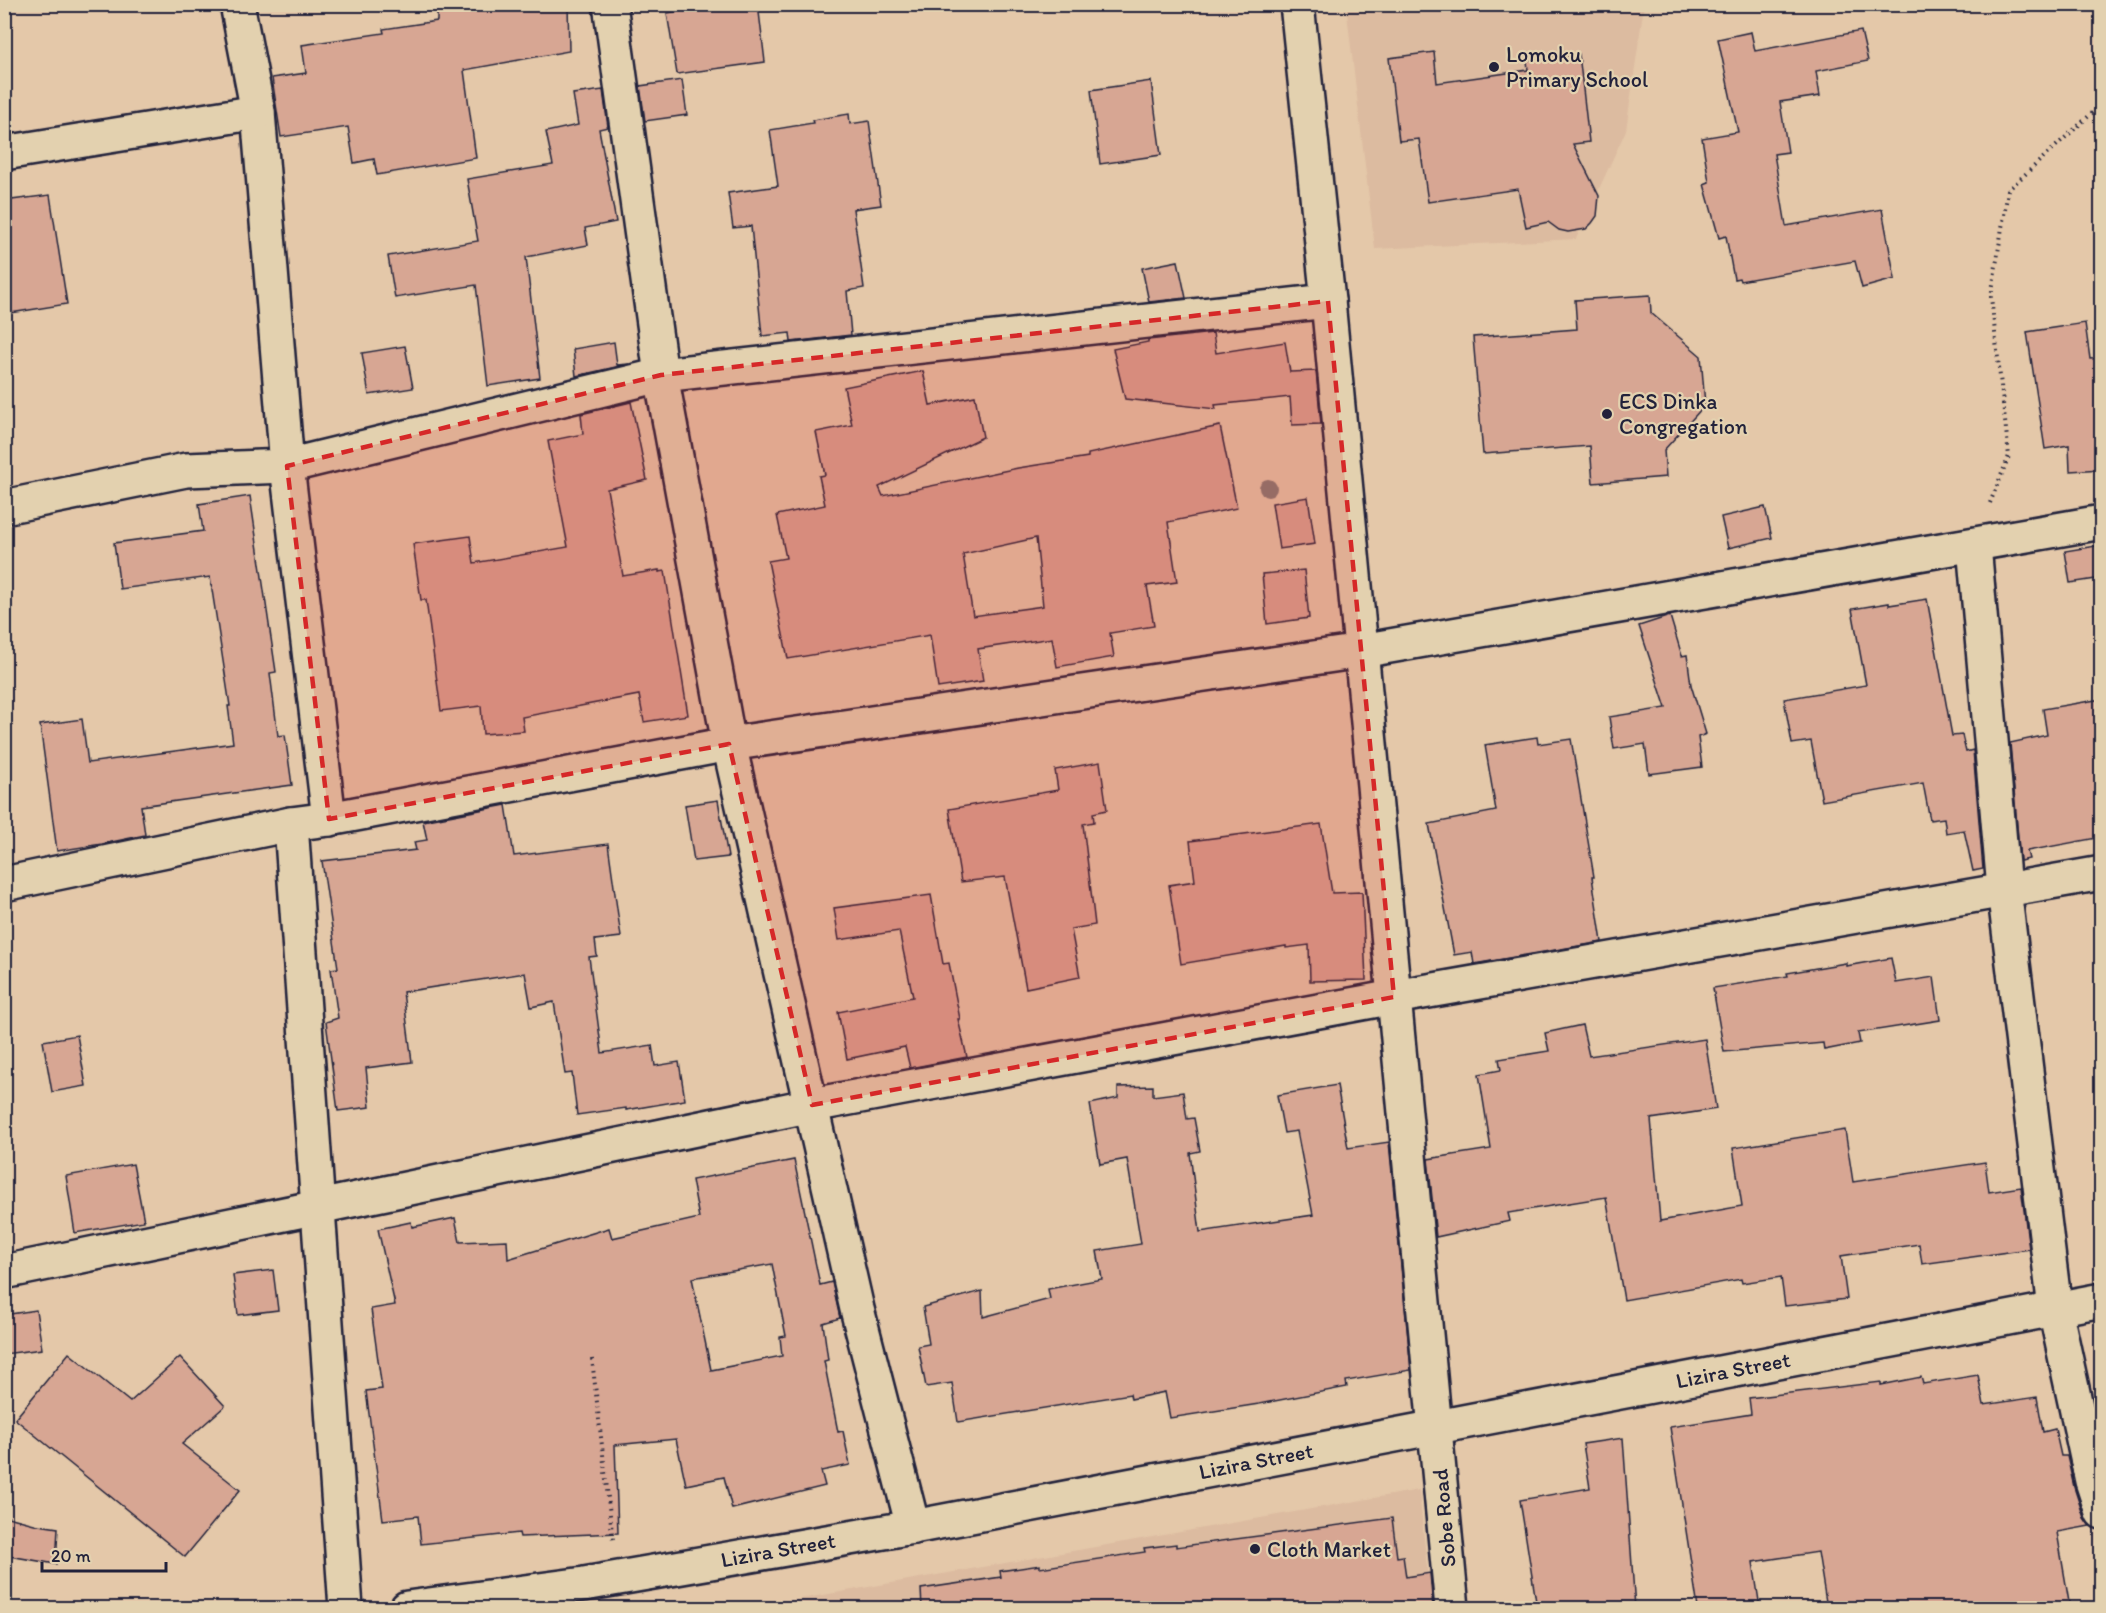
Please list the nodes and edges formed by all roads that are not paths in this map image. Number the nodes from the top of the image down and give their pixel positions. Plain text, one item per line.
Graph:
1 (237, 4) edge
2 (609, 4) edge
3 (1297, 4) edge
4 (258, 112) junction
5 (4, 153) edge
6 (1328, 301) junction
7 (661, 375) junction
8 (287, 466) junction
9 (4, 507) edge
10 (2102, 522) edge
11 (1974, 545) junction
12 (1360, 651) junction
13 (729, 744) junction
14 (329, 819) junction
15 (291, 824) junction
16 (2102, 873) edge
17 (4, 884) edge
18 (2004, 889) junction
19 (1394, 997) junction
20 (812, 1105) junction
21 (317, 1206) junction
22 (4, 1272) edge
23 (2102, 1300) edge
24 (2055, 1309) junction
25 (1436, 1427) junction
26 (2102, 1512) edge
27 (913, 1527) junction
28 (585, 1596) edge
29 (346, 1608) edge
30 (407, 1608) edge
31 (1452, 1608) edge

1 - 4 street
2 - 7 street
3 - 6 street, Sobe Road
4 - 5 street
4 - 8 street
6 - 7 street
6 - 12 street, Sobe Road
7 - 8 street
7 - 13 street
8 - 9 street
8 - 14 street
10 - 11 street
11 - 12 street
11 - 18 street
12 - 13 street
12 - 19 street, Sobe Road
13 - 14 street
13 - 20 street
14 - 15 street
15 - 17 street
15 - 21 street
16 - 18 street
18 - 19 street
18 - 24 street
19 - 20 street
19 - 25 street, Sobe Road
20 - 21 street
20 - 27 street
21 - 22 street
21 - 29 street
23 - 24 street, Lizira Street
24 - 25 street, Lizira Street
24 - 26 street
25 - 27 street, Lizira Street
25 - 31 street, Sobe Road
27 - 28 street, Lizira Street
28 - 30 street, Lizira Street

